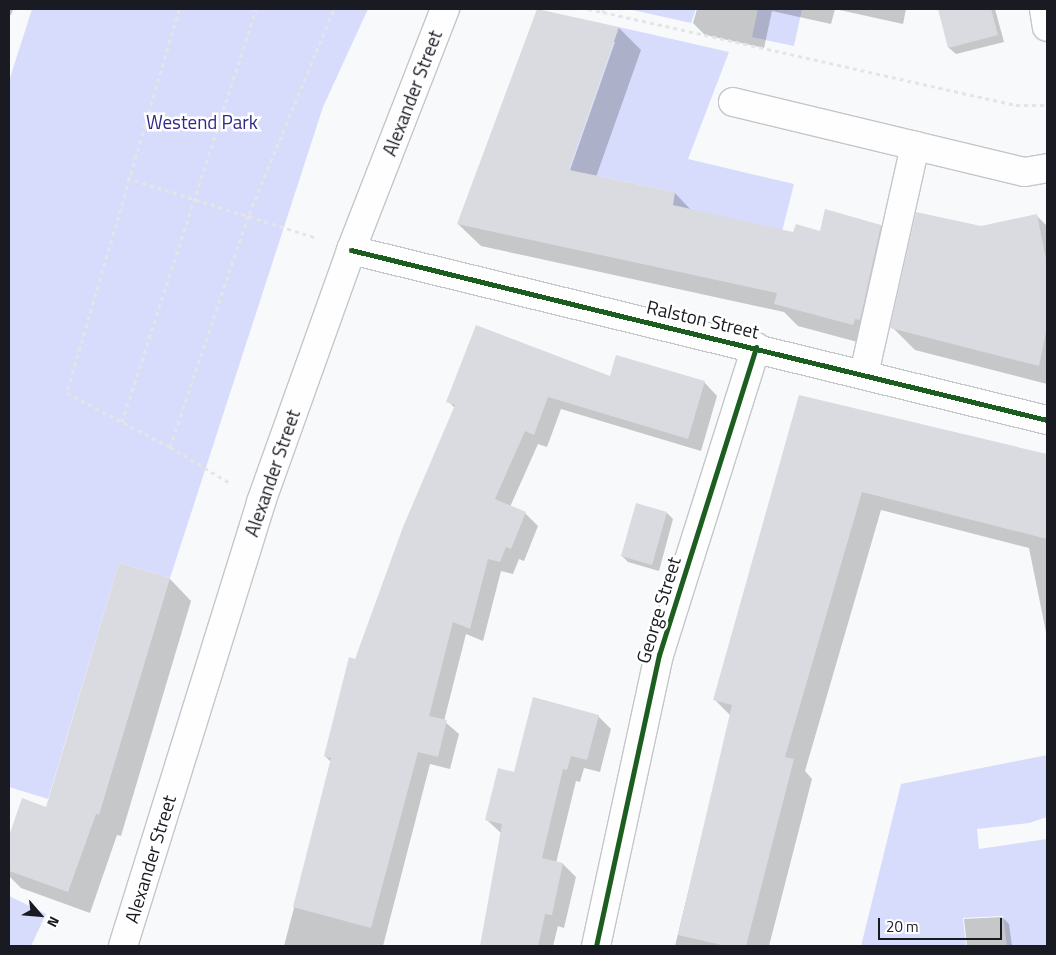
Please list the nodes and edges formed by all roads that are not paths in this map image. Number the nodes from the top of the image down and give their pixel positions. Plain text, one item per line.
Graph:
1 (445, 9) edge
2 (1044, 9) edge
3 (1047, 27) edge
4 (733, 102) dead end
5 (915, 146) junction
6 (1047, 168) edge
7 (351, 250) junction
8 (756, 347) junction
9 (864, 374) junction
10 (1047, 420) edge
11 (123, 946) edge
12 (596, 946) edge

1 - 7 street, Alexander Street
2 - 3 street
4 - 5 street
5 - 6 street
5 - 9 street
7 - 8 street, Ralston Street
7 - 11 street, Alexander Street
8 - 9 street, Ralston Street
8 - 12 street, George Street
9 - 10 street, Ralston Street

